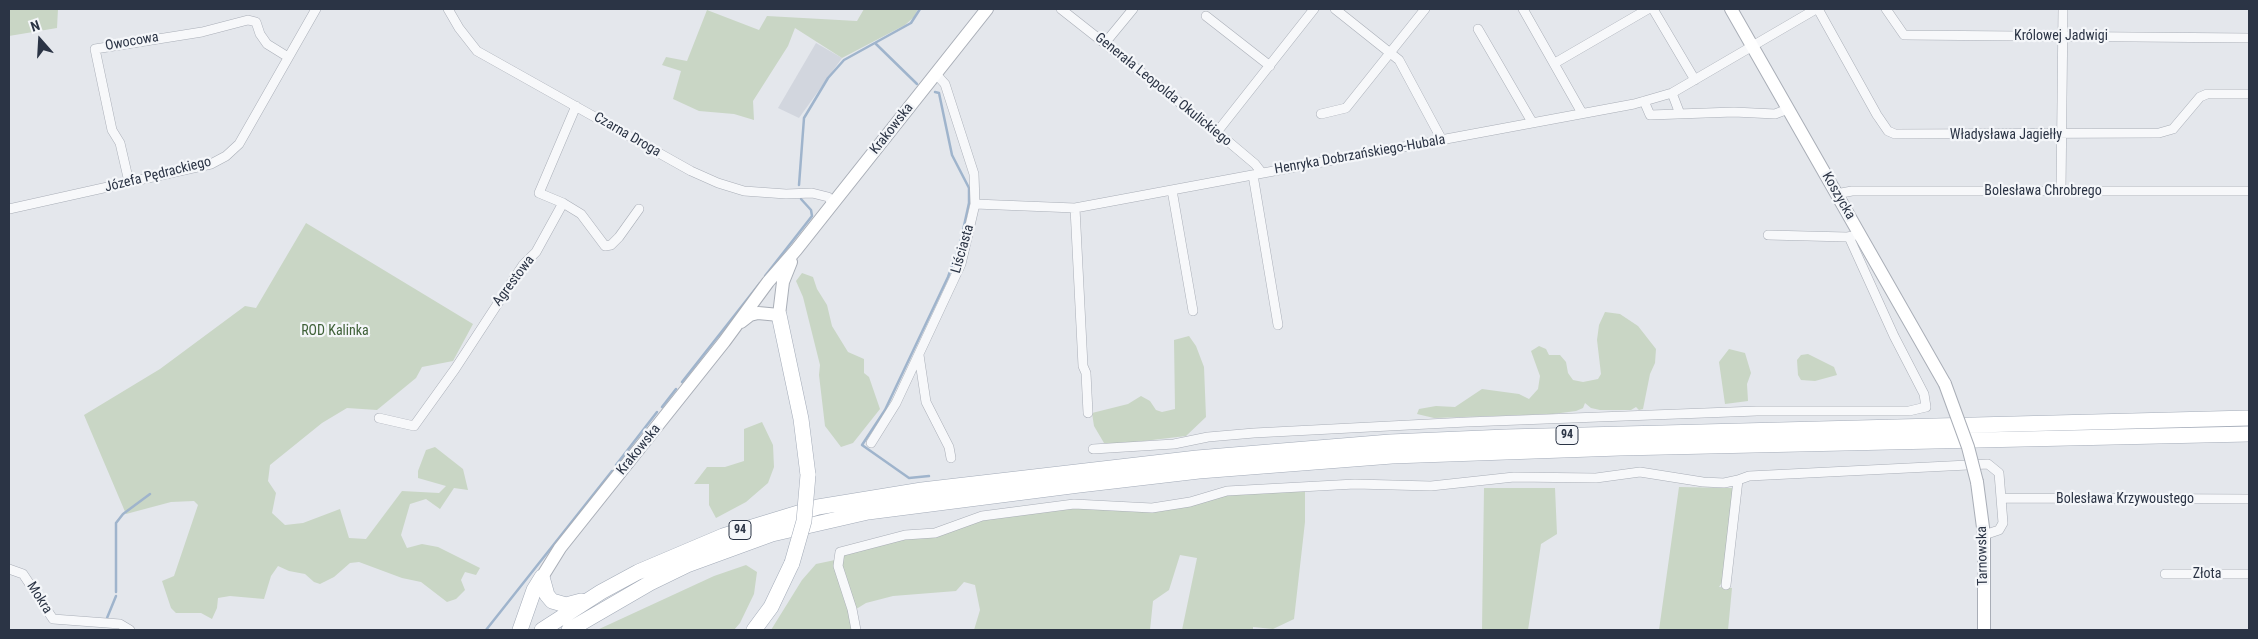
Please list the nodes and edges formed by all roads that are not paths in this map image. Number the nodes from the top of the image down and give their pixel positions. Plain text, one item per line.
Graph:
1 (316, 9) edge
2 (448, 9) edge
3 (987, 9) edge
4 (1061, 9) edge
5 (1132, 9) edge
6 (1314, 9) edge
7 (1335, 9) edge
8 (1425, 9) edge
9 (1523, 9) edge
10 (1648, 9) edge
11 (1653, 9) edge
12 (1731, 9) edge
13 (1817, 9) edge
14 (1886, 9) edge
15 (2063, 9) edge
16 (1206, 16) dead end
17 (1478, 29) dead end
18 (2062, 36) junction
19 (2249, 38) edge
20 (1105, 43) junction
21 (1752, 46) junction
22 (1391, 52) junction
23 (288, 57) junction
24 (1555, 63) junction
25 (1270, 66) junction
26 (936, 74) junction
27 (1695, 80) junction
28 (1672, 93) junction
29 (2249, 94) edge
30 (1644, 101) junction
31 (576, 106) junction
32 (1788, 109) junction
33 (1582, 113) junction
34 (1321, 114) dead end
35 (1680, 114) junction
36 (1532, 122) junction
37 (1217, 132) junction
38 (2062, 134) junction
39 (1442, 140) junction
40 (1257, 174) junction
41 (129, 182) junction
42 (1172, 190) junction
43 (2061, 191) junction
44 (2249, 191) edge
45 (1836, 194) junction
46 (563, 203) junction
47 (834, 203) junction
48 (975, 204) junction
49 (1075, 208) junction
50 (9, 209) edge
51 (639, 209) dead end
52 (1854, 235) junction
53 (1768, 236) dead end
54 (796, 250) junction
55 (779, 271) junction
56 (1193, 311) dead end
57 (745, 312) junction
58 (779, 314) junction
59 (738, 324) junction
60 (1278, 325) dead end
61 (919, 355) junction
62 (1088, 413) dead end
63 (379, 418) dead end
64 (2249, 418) edge
65 (2249, 434) edge
66 (871, 443) dead end
67 (1093, 449) dead end
68 (951, 458) dead end
69 (1738, 480) junction
70 (1977, 482) joint
71 (2002, 498) junction
72 (2249, 499) edge
73 (1984, 535) junction
74 (9, 569) edge
75 (2165, 574) dead end
76 (2249, 574) edge
77 (542, 577) junction
78 (1726, 585) dead end
79 (601, 592) junction
80 (130, 630) edge
81 (520, 630) edge
82 (542, 630) edge
83 (569, 630) edge
84 (754, 630) edge
85 (856, 630) edge
86 (1984, 630) edge

1 - 23 street, Józefa Pędrackiego
2 - 31 street, Czarna Droga
3 - 26 main road, Krakowska
4 - 20 street, Generała Leopolda Okulickiego
5 - 20 street
6 - 25 street
7 - 22 street
8 - 22 street
9 - 24 street
10 - 24 street
11 - 27 street
12 - 21 main road, Koszycka
13 - 21 street, Władysława Jagiełły
13 - 38 street, Władysława Jagiełły
14 - 18 street, Królowej Jadwigi
15 - 18 street
16 - 25 street
17 - 36 street
18 - 19 street, Królowej Jadwigi
18 - 38 street
20 - 37 street, Generała Leopolda Okulickiego
21 - 27 street, Henryka Dobrzańskiego-Hubala
21 - 32 main road, Koszycka
22 - 34 street
22 - 39 street
23 - 41 street, Józefa Pędrackiego
23 - 41 street, Owocowa
24 - 33 street
25 - 37 street
26 - 47 main road, Krakowska
26 - 48 street, Liściasta
27 - 28 street, Henryka Dobrzańskiego-Hubala
28 - 30 street, Henryka Dobrzańskiego-Hubala
28 - 35 street
29 - 38 street, Władysława Jagiełły
30 - 33 street, Henryka Dobrzańskiego-Hubala
30 - 35 street
31 - 46 street
31 - 47 street, Czarna Droga
32 - 35 street
32 - 45 main road, Koszycka
33 - 36 street, Henryka Dobrzańskiego-Hubala
36 - 39 street, Henryka Dobrzańskiego-Hubala
37 - 40 street, Generała Leopolda Okulickiego
38 - 43 street
39 - 40 street, Henryka Dobrzańskiego-Hubala
40 - 42 street, Henryka Dobrzańskiego-Hubala
40 - 60 street
41 - 50 street, Józefa Pędrackiego
42 - 49 street, Henryka Dobrzańskiego-Hubala
42 - 56 street
43 - 44 street, Bolesława Chrobrego
43 - 45 street, Bolesława Chrobrego
45 - 52 main road, Koszycka
46 - 51 street
46 - 63 street, Agrestowa
47 - 54 main road, Krakowska
48 - 49 street, Henryka Dobrzańskiego-Hubala
48 - 61 street, Liściasta
49 - 62 street
52 - 53 street
52 - 67 street
52 - 70 main road, Koszycka, bridge
54 - 55 main road, Krakowska
54 - 58 main road, Krakowska
55 - 57 main road, Krakowska
55 - 58 main road, Krakowska
57 - 58 main road
57 - 59 main road, Krakowska
58 - 59 main road, Krakowska
58 - 84 main road, bridge
59 - 77 main road, Krakowska
61 - 66 street, Liściasta
61 - 68 street
64 - 79 main road, 94
65 - 83 main road, 94
69 - 71 street
69 - 78 street
69 - 85 street
70 - 73 main road, Tarnowska
71 - 72 street, Bolesława Krzywoustego
71 - 73 street
73 - 86 main road, Tarnowska
74 - 80 street, Mokra
75 - 76 street, Złota
77 - 79 main road
77 - 81 main road
79 - 82 main road, 94

